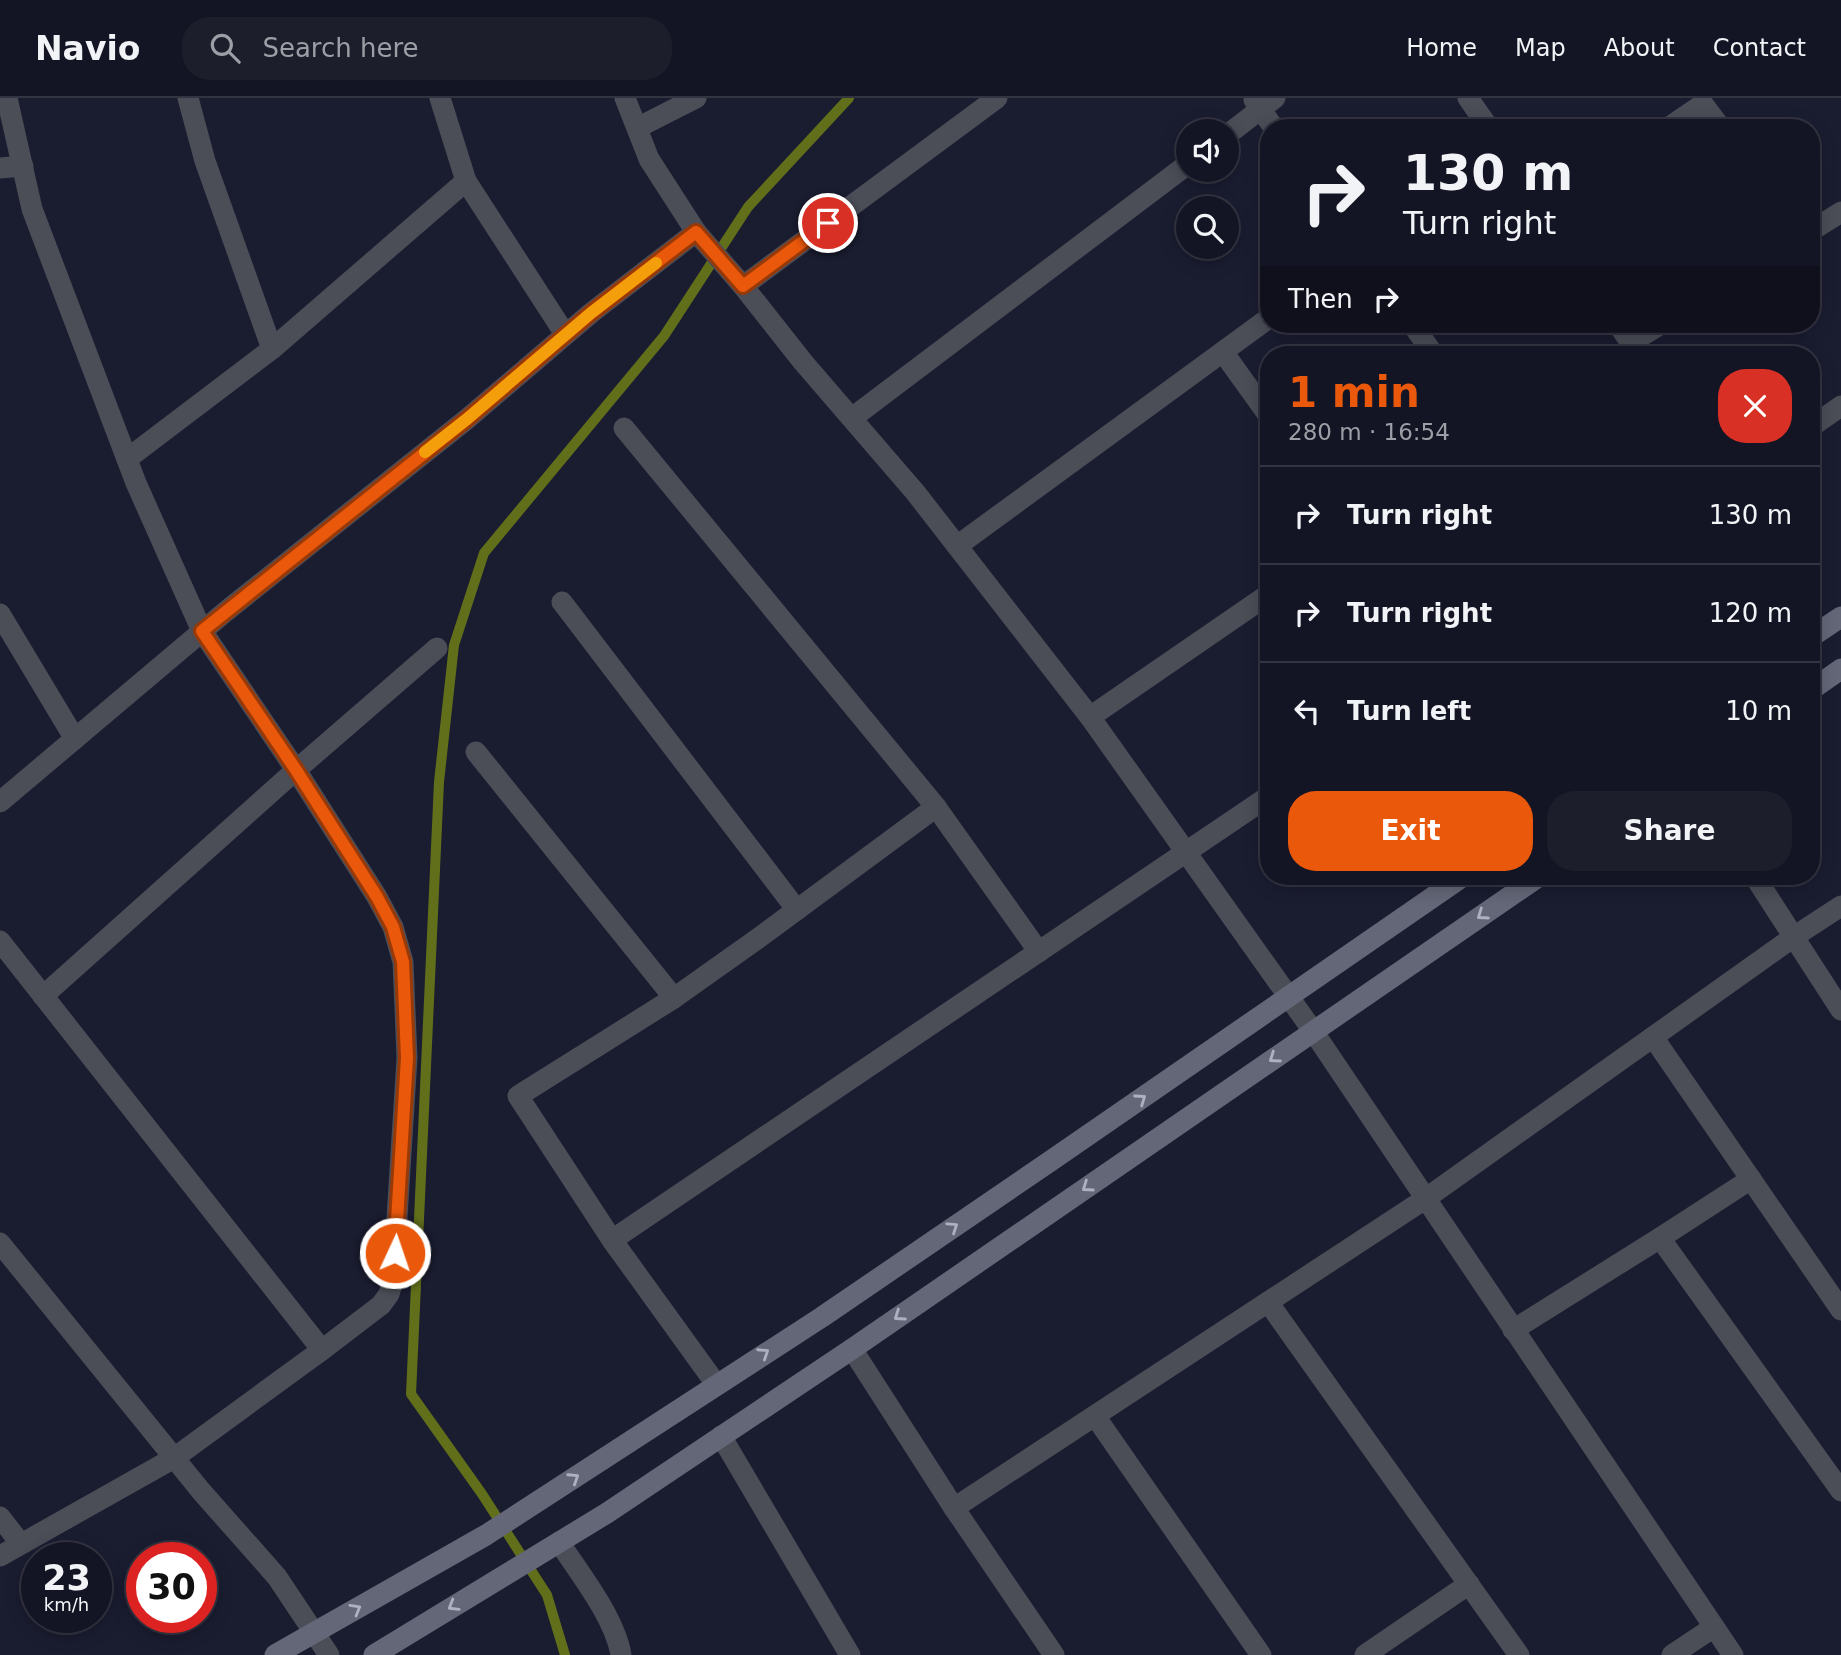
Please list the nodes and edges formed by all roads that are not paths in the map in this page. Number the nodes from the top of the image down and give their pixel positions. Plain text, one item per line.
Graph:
1 (7, 98) edge
2 (188, 98) edge
3 (440, 98) edge
4 (625, 98) edge
5 (696, 98) edge
6 (997, 98) edge
7 (1468, 98) edge
8 (1263, 102) edge
9 (1270, 119) edge
10 (1483, 119) edge
11 (1681, 119) edge
12 (1714, 119) edge
13 (1239, 124) edge
14 (637, 128) junction
15 (23, 166) junction
16 (0, 168) edge
17 (1176, 173) edge
18 (466, 181) junction
19 (1841, 212) edge
20 (1820, 225) edge
21 (703, 240) junction
22 (738, 280) junction
23 (1260, 325) edge
24 (1652, 333) edge
25 (565, 334) junction
26 (1638, 346) edge
27 (272, 349) junction
28 (1223, 352) junction
29 (1260, 403) edge
30 (1841, 407) edge
31 (852, 418) junction
32 (1820, 420) edge
33 (624, 428) dead end
34 (127, 459) junction
35 (957, 546) junction
36 (1260, 600) edge
37 (562, 602) dead end
38 (0, 614) edge
39 (1841, 617) edge
40 (202, 631) junction
41 (1820, 631) edge
42 (438, 648) dead end
43 (1841, 669) edge
44 (1820, 684) edge
45 (1090, 717) junction
46 (75, 738) junction
47 (476, 752) dead end
48 (296, 770) junction
49 (0, 802) edge
50 (1260, 802) edge
51 (936, 807) junction
52 (1186, 853) junction
53 (1450, 885) edge
54 (1526, 885) edge
55 (1760, 885) edge
56 (1841, 906) edge
57 (797, 910) junction
58 (1795, 936) junction
59 (0, 941) edge
60 (1039, 952) junction
61 (43, 996) junction
62 (1289, 996) junction
63 (674, 998) junction
64 (1841, 1010) edge
65 (1313, 1031) junction
66 (1653, 1037) junction
67 (1751, 1179) junction
68 (1425, 1199) junction
69 (1660, 1238) junction
70 (612, 1240) junction
71 (0, 1243) edge
72 (1268, 1302) junction
73 (1841, 1310) edge
74 (1513, 1330) junction
75 (852, 1349) junction
76 (322, 1350) junction
77 (716, 1384) junction
78 (1095, 1416) junction
79 (721, 1436) junction
80 (174, 1458) junction
81 (1838, 1482) edge
82 (954, 1508) junction
83 (0, 1517) edge
84 (25, 1542) edge
85 (21, 1544) joint
86 (550, 1548) junction
87 (0, 1556) edge
88 (1469, 1584) junction
89 (1714, 1627) junction
90 (314, 1633) junction
91 (275, 1655) edge
92 (329, 1655) edge
93 (374, 1655) edge
94 (621, 1655) edge
95 (850, 1655) edge
96 (1054, 1655) edge
97 (1261, 1655) edge
98 (1365, 1655) edge
99 (1519, 1655) edge
100 (1672, 1655) edge
101 (1733, 1655) edge

1 - 15 street
2 - 27 street
3 - 18 street
4 - 14 street
5 - 14 street
6 - 22 street
7 - 10 street
8 - 9 street
8 - 13 street
11 - 12 street
14 - 21 street
15 - 16 street
15 - 34 street
17 - 31 street
18 - 25 street
18 - 27 street
19 - 20 street
21 - 22 street
21 - 25 street
22 - 31 street
23 - 28 street
24 - 26 street
25 - 40 street
27 - 34 street
28 - 29 street
28 - 35 street
30 - 32 street
31 - 35 street
33 - 51 street
34 - 40 street
35 - 45 street
36 - 45 street
37 - 57 street
38 - 46 street
39 - 41 street
40 - 46 street
40 - 48 street
42 - 48 street
43 - 44 street
45 - 52 street
46 - 49 street
47 - 63 street
48 - 61 street
48 - 76 street
50 - 52 street
51 - 57 street
51 - 60 street
52 - 60 street
52 - 62 street
53 - 62 street
54 -> 65 street
55 - 58 street
56 - 58 street
57 - 63 street
58 - 64 street
58 - 66 street
59 - 61 street
60 - 70 street
61 - 76 street
62 - 65 street
77 -> 62 street
63 - 70 street
65 - 68 street
65 -> 75 street
66 - 67 street
66 - 68 street
67 - 69 street
67 - 73 street
68 - 72 street
68 - 74 street
69 - 74 street
69 - 81 street
70 - 77 street
71 - 80 street
72 - 78 street
72 - 88 street
74 - 89 street
75 - 79 street
75 - 82 street
76 - 80 street
90 -> 77 street
78 - 82 street
78 - 97 street
79 - 86 street
79 - 95 street
80 - 84 street
80 - 90 street
82 - 96 street
83 - 85 street
85 - 87 street
86 -> 93 street
86 - 94 street
88 - 98 street
88 - 99 street
89 - 100 street
89 - 101 street
90 - 91 street
90 - 92 street

